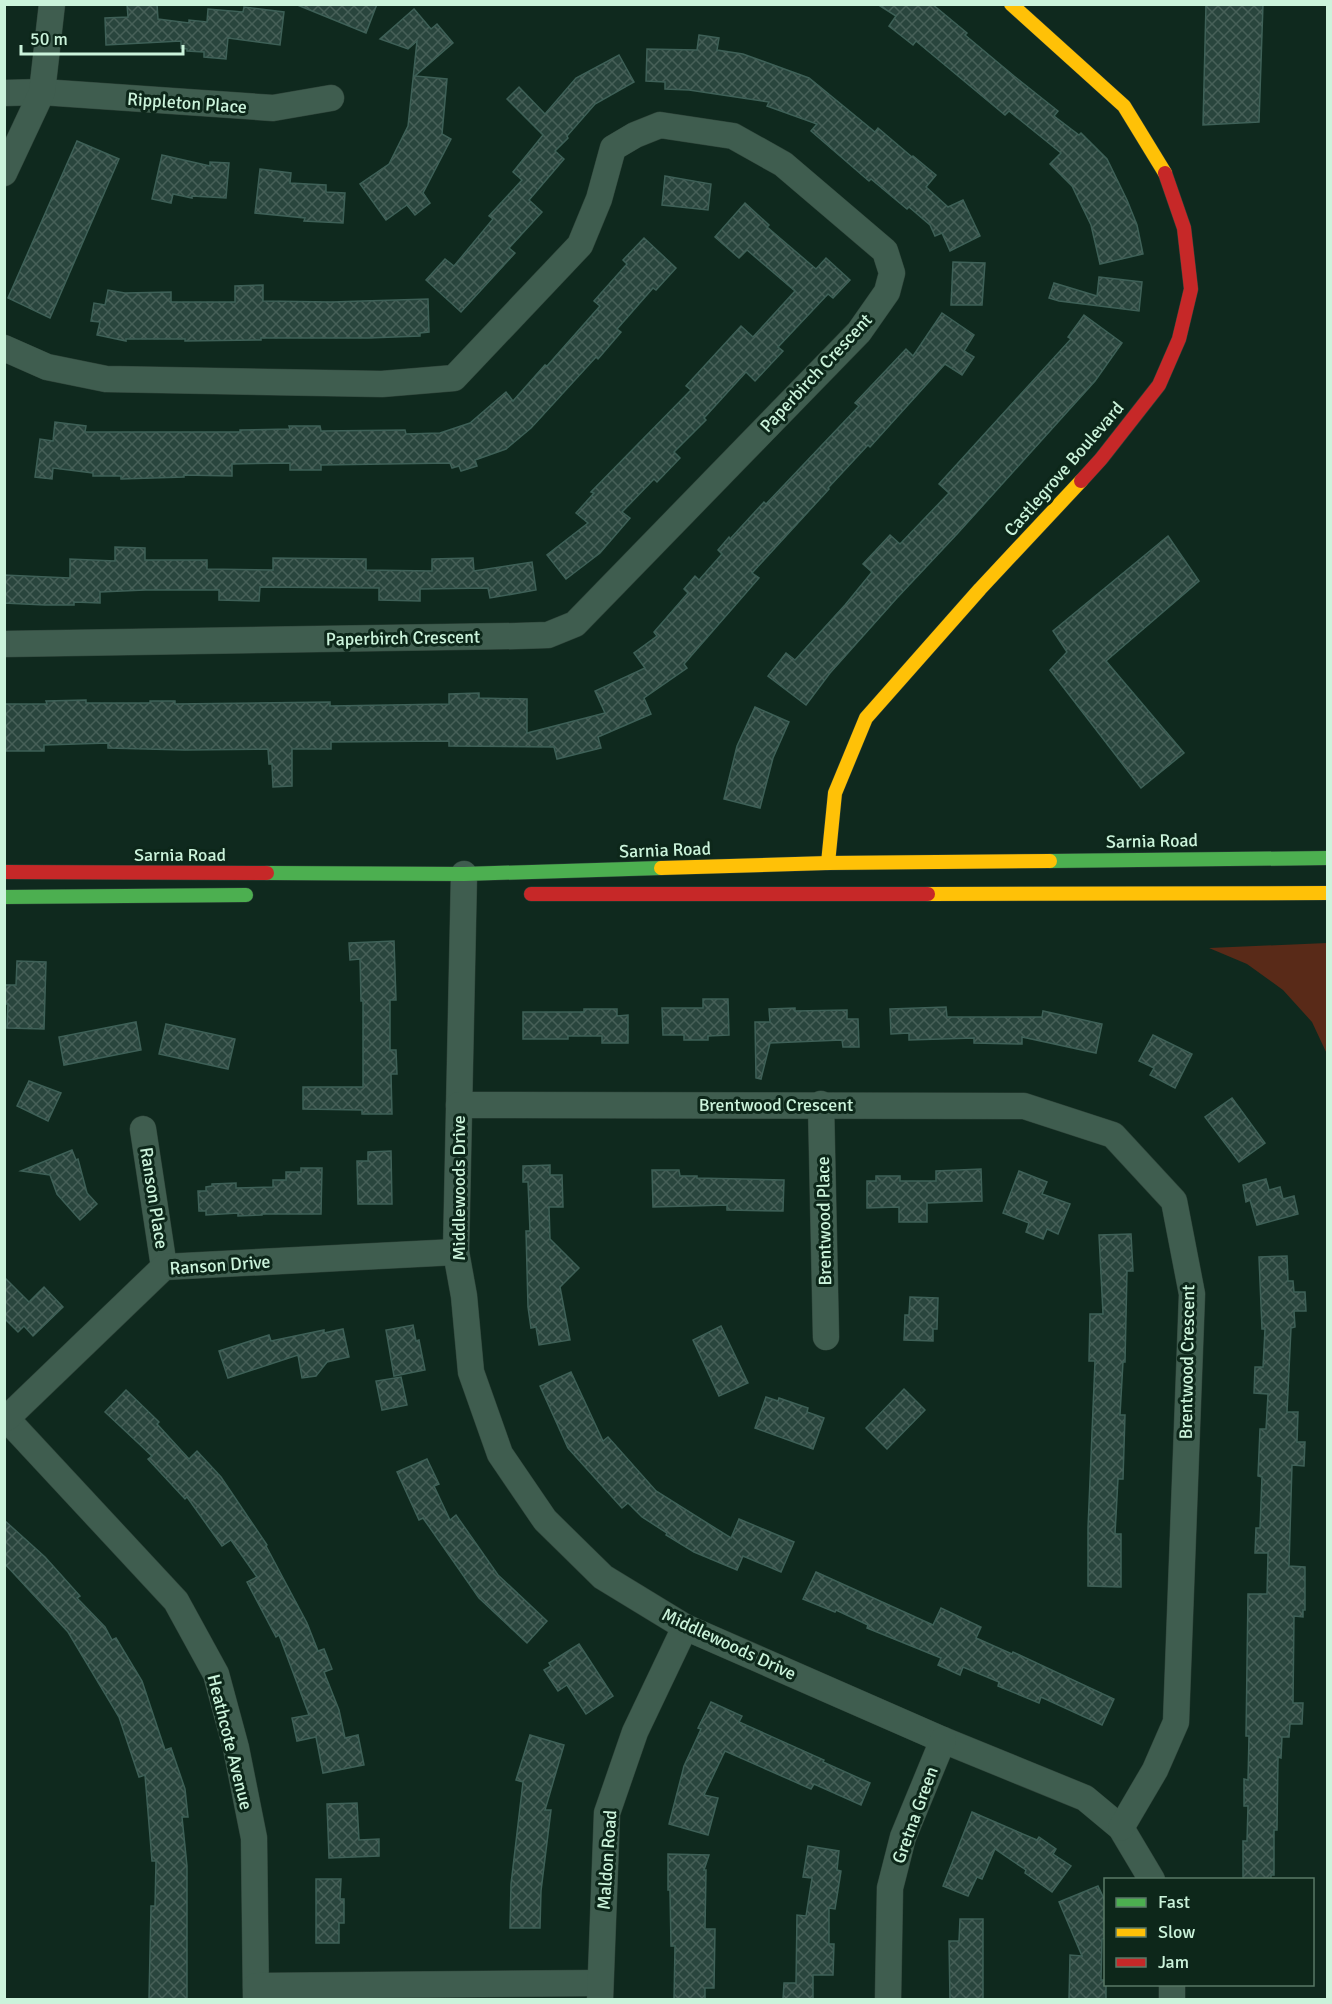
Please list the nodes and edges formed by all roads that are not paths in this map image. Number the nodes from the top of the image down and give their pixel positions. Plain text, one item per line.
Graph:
1 (52, 4) edge
2 (1011, 4) edge
3 (42, 92) junction
4 (4, 93) edge
5 (331, 98) dead end
6 (4, 173) edge
7 (4, 348) edge
8 (4, 644) edge
9 (1328, 858) edge
10 (828, 863) junction
11 (4, 872) edge
12 (464, 889) junction
13 (1328, 893) edge
14 (523, 894) dead end
15 (262, 895) dead end
16 (4, 897) edge
17 (821, 1104) junction
18 (459, 1105) junction
19 (143, 1128) dead end
20 (456, 1252) junction
21 (164, 1267) junction
22 (826, 1337) dead end
23 (6, 1417) edge
24 (685, 1627) junction
25 (944, 1740) junction
26 (1121, 1828) junction
27 (1151, 1878) edge
28 (600, 1991) edge
29 (256, 1993) edge
30 (888, 2000) edge

1 - 3 street
2 - 10 main road, Castlegrove Boulevard
3 - 4 street, Rippleton Place
3 - 5 street, Rippleton Place
3 - 6 street
7 - 8 street, Paperbirch Crescent
9 - 10 main road, Sarnia Road
10 - 12 main road, Sarnia Road
11 - 12 main road, Sarnia Road
12 - 18 street, Middlewoods Drive
13 - 14 main road
15 - 16 main road
17 - 18 street, Brentwood Crescent
17 - 22 street, Brentwood Place
17 - 26 street, Brentwood Crescent
18 - 20 street, Middlewoods Drive
19 - 21 street, Ranson Place
20 - 21 street, Ranson Drive
20 - 24 street, Middlewoods Drive
21 - 23 street, Ranson Drive
23 - 29 street, Heathcote Avenue
24 - 25 street, Middlewoods Drive
24 - 28 street, Maldon Road
25 - 26 street, Middlewoods Drive
25 - 30 street, Gretna Green
26 - 27 street, Middlewoods Drive
28 - 29 street

